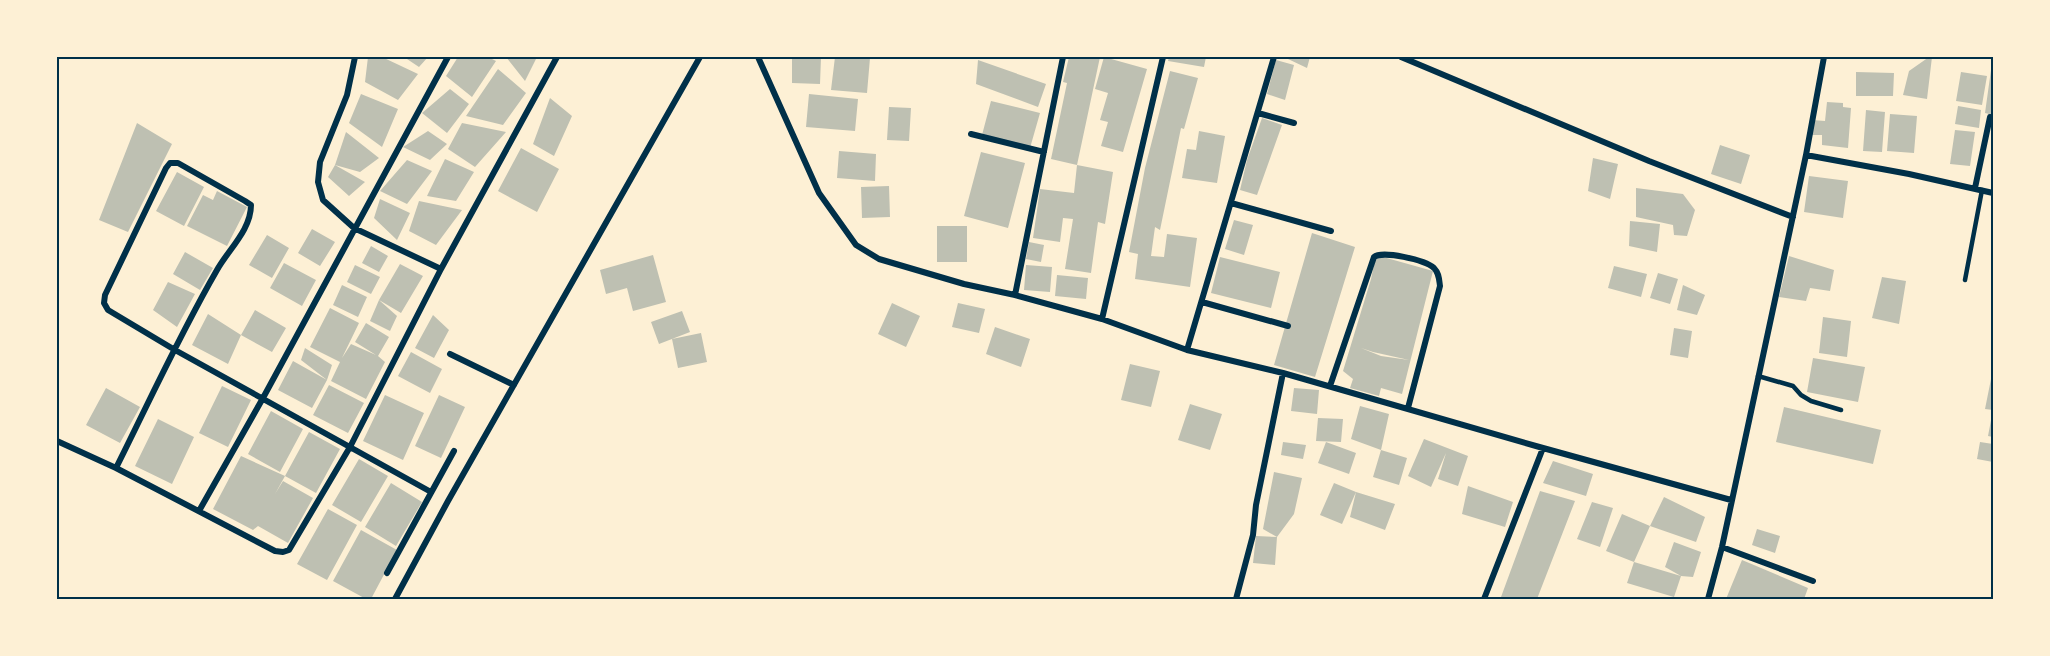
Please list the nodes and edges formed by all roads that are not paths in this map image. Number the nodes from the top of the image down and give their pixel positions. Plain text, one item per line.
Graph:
1 (355, 57) edge
2 (448, 57) edge
3 (556, 57) edge
4 (700, 57) edge
5 (758, 57) edge
6 (1063, 57) edge
7 (1163, 57) edge
8 (1274, 57) edge
9 (1401, 57) edge
10 (1824, 57) edge
11 (1258, 113) junction
12 (1990, 117) dead end
13 (1294, 123) dead end
14 (971, 134) dead end
15 (1044, 152) junction
16 (1806, 155) junction
17 (1975, 188) junction
18 (1982, 190) junction
19 (1993, 193) edge
20 (1231, 203) junction
21 (1793, 217) junction
22 (354, 228) junction
23 (1331, 231) dead end
24 (441, 268) junction
25 (1965, 280) dead end
26 (1015, 295) junction
27 (1202, 302) junction
28 (1102, 320) junction
29 (1288, 326) dead end
30 (175, 350) junction
31 (1187, 350) junction
32 (450, 354) dead end
33 (1283, 373) junction
34 (1758, 376) junction
35 (514, 385) junction
36 (1330, 386) junction
37 (263, 398) junction
38 (1408, 408) junction
39 (1841, 410) dead end
40 (57, 441) edge
41 (350, 447) junction
42 (1543, 448) junction
43 (454, 451) dead end
44 (116, 468) junction
45 (431, 492) junction
46 (1731, 500) junction
47 (199, 511) junction
48 (1722, 547) junction
49 (387, 573) dead end
50 (1814, 581) dead end
51 (395, 599) edge
52 (1236, 599) edge
53 (1484, 599) edge
54 (1708, 599) edge

1 - 22 street
2 - 22 street
3 - 24 street
4 - 35 street
5 - 26 street
6 - 15 street
7 - 28 street
8 - 11 street
9 - 21 street
10 - 16 street
11 - 13 street
11 - 20 street
12 - 17 street
14 - 15 street
15 - 26 street
16 - 17 street
16 - 21 street
17 - 18 street
18 - 19 street
18 - 25 lane
20 - 23 street
20 - 27 street
21 - 34 street
22 - 24 street
22 - 37 street
24 - 41 street
26 - 28 street
27 - 29 street
27 - 31 street
28 - 31 street
30 - 30 street
30 - 37 street
30 - 44 street
31 - 33 street
32 - 35 street
33 - 36 street
33 - 52 street
34 - 39 lane
34 - 46 street
35 - 51 street
36 - 38 street
36 - 38 street
37 - 41 street
37 - 47 street
38 - 42 street
40 - 44 street
41 - 45 street
41 - 47 street
42 - 46 street
42 - 53 street
43 - 45 street
44 - 47 street
45 - 49 street
46 - 48 street
48 - 50 street
48 - 54 street

